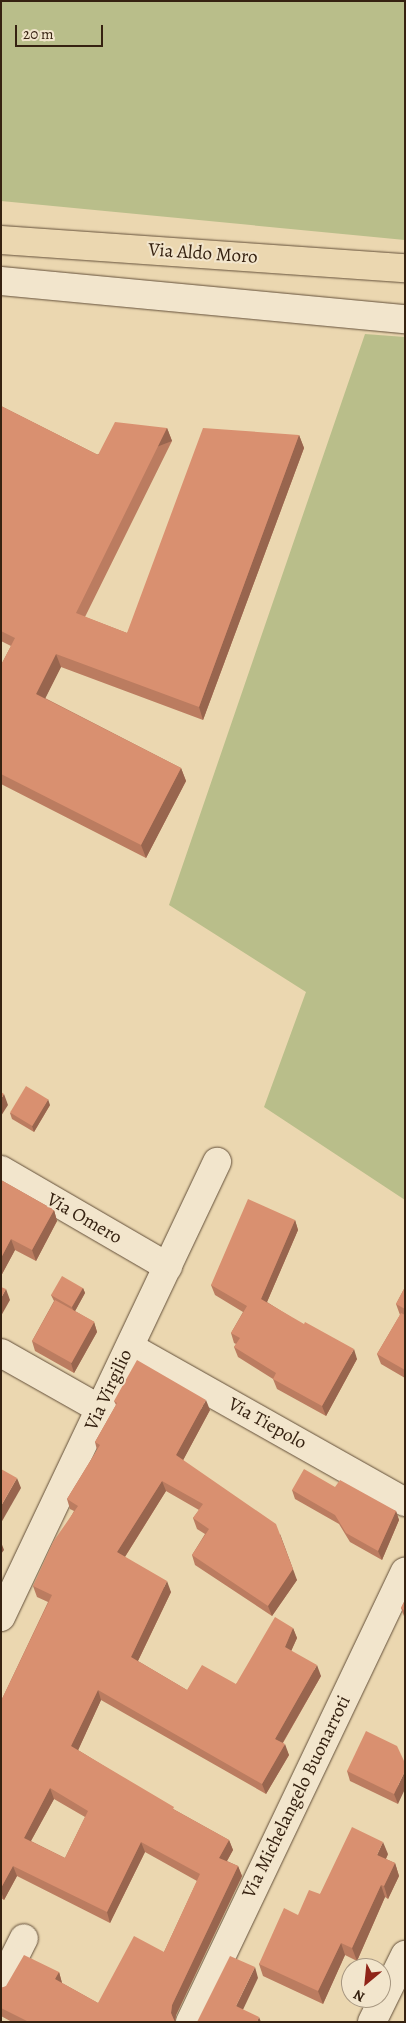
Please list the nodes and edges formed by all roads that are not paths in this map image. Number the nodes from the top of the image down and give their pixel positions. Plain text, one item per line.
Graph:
1 (1, 240) edge
2 (405, 268) edge
3 (1, 281) edge
4 (405, 319) edge
5 (217, 1162) dead end
6 (1, 1170) edge
7 (168, 1267) junction
8 (130, 1346) junction
9 (1, 1353) edge
10 (100, 1409) junction
11 (405, 1502) edge
12 (405, 1572) edge
13 (1, 1617) edge
14 (24, 1938) dead end
15 (405, 1955) edge
16 (1, 1984) edge
17 (190, 2022) edge
18 (372, 2022) edge

1 - 2 main road, Via Aldo Moro
3 - 4 street
5 - 7 street, Via Virgilio
6 - 7 street, Via Omero
7 - 8 street, Via Virgilio
8 - 10 street, Via Virgilio
8 - 11 street, Via Tiepolo
9 - 10 street
10 - 13 street, Via Virgilio
12 - 17 street, Via Michelangelo Buonarroti
14 - 16 street
15 - 18 street

